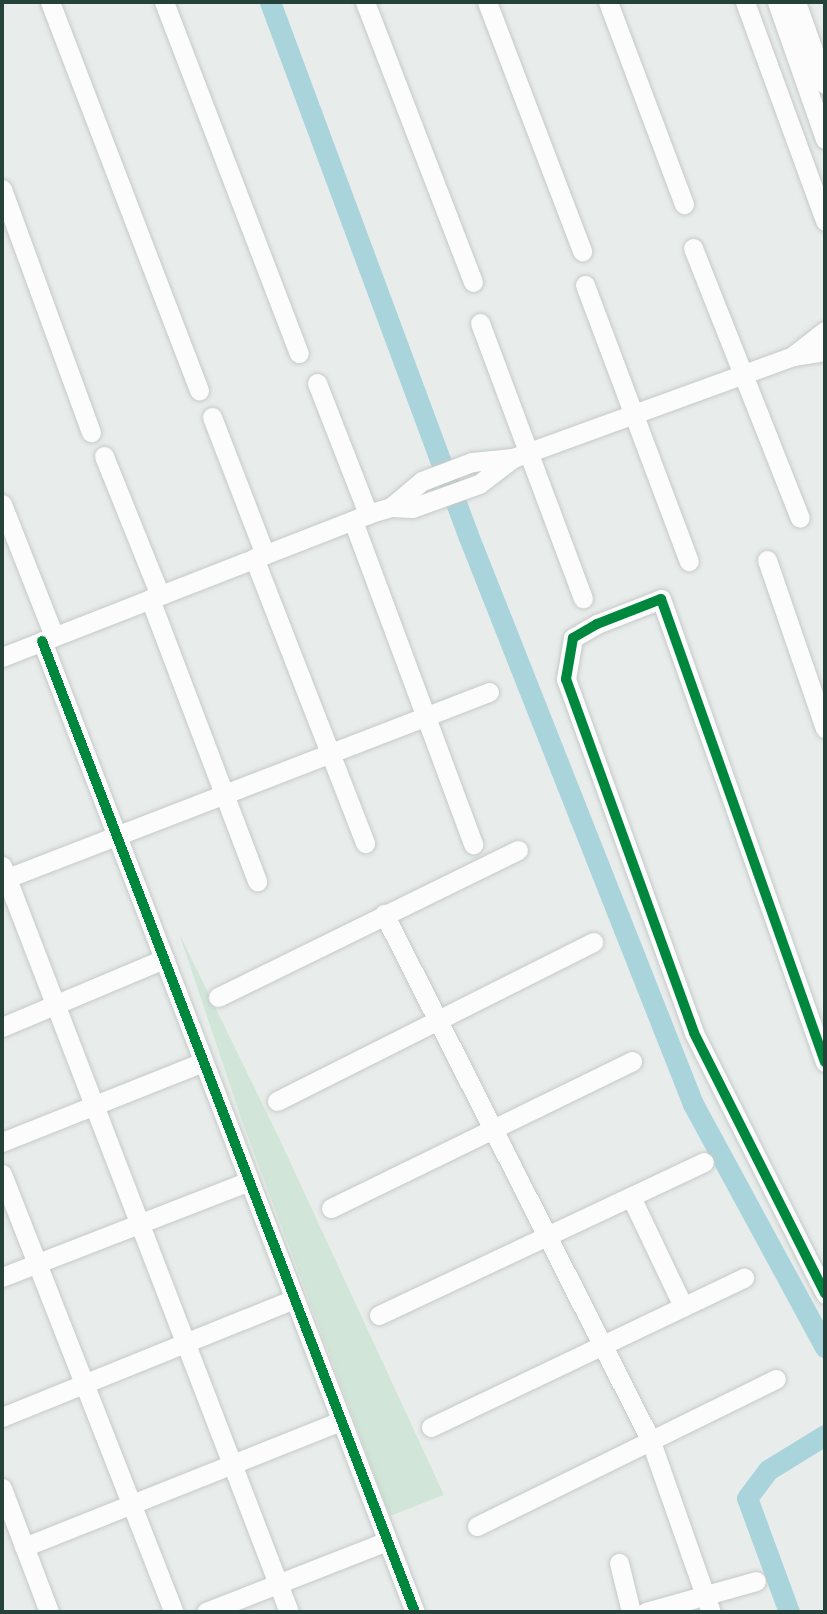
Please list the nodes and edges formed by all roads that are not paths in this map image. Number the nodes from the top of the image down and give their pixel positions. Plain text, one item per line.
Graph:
1 (50, 2) edge
2 (164, 2) edge
3 (365, 2) edge
4 (487, 2) edge
5 (608, 2) edge
6 (745, 2) edge
7 (777, 2) edge
8 (796, 2) edge
9 (825, 84) edge
10 (825, 139) edge
11 (2, 189) edge
12 (684, 204) dead end
13 (825, 221) edge
14 (693, 248) dead end
15 (582, 251) dead end
16 (473, 282) dead end
17 (585, 285) dead end
18 (480, 323) dead end
19 (825, 331) edge
20 (825, 351) edge
21 (299, 353) dead end
22 (793, 356) junction
23 (746, 375) junction
24 (317, 383) dead end
25 (199, 390) dead end
26 (635, 416) junction
27 (212, 417) dead end
28 (92, 432) dead end
29 (104, 456) dead end
30 (521, 456) junction
31 (2, 503) edge
32 (391, 507) junction
33 (361, 518) junction
34 (800, 518) dead end
35 (260, 556) junction
36 (767, 559) dead end
37 (689, 561) dead end
38 (155, 597) junction
39 (583, 598) dead end
40 (48, 639) junction
41 (2, 657) edge
42 (489, 692) dead end
43 (426, 716) junction
44 (825, 728) edge
45 (330, 753) junction
46 (224, 794) junction
47 (117, 836) junction
48 (365, 843) dead end
49 (473, 844) dead end
50 (518, 850) dead end
51 (3, 875) edge
52 (257, 881) dead end
53 (384, 914) junction
54 (593, 942) dead end
55 (164, 959) junction
56 (218, 997) dead end
57 (55, 1005) junction
58 (440, 1019) junction
59 (2, 1027) edge
60 (632, 1061) dead end
61 (203, 1062) junction
62 (825, 1062) edge
63 (277, 1101) dead end
64 (94, 1105) junction
65 (491, 1127) junction
66 (2, 1142) edge
67 (704, 1162) dead end
68 (2, 1174) edge
69 (249, 1181) junction
70 (631, 1196) junction
71 (331, 1208) dead end
72 (139, 1224) junction
73 (547, 1236) junction
74 (37, 1263) junction
75 (2, 1277) edge
76 (744, 1278) dead end
77 (825, 1294) edge
78 (294, 1298) junction
79 (683, 1306) junction
80 (379, 1315) dead end
81 (185, 1343) junction
82 (603, 1343) junction
83 (776, 1378) dead end
84 (84, 1383) junction
85 (2, 1417) edge
86 (341, 1421) junction
87 (431, 1427) dead end
88 (650, 1439) junction
89 (232, 1464) junction
90 (2, 1488) edge
91 (132, 1504) junction
92 (477, 1526) dead end
93 (387, 1541) junction
94 (24, 1546) junction
95 (619, 1563) dead end
96 (756, 1581) dead end
97 (278, 1584) junction
98 (709, 1603) edge
99 (49, 1612) edge
100 (174, 1612) edge
101 (206, 1612) edge
102 (289, 1612) edge
103 (415, 1612) edge
104 (631, 1612) edge
105 (646, 1612) edge

1 - 25 street
2 - 21 street
3 - 16 street
4 - 15 street
5 - 12 street
6 - 13 street
7 - 10 street
8 - 9 street
11 - 28 street
14 - 23 street
17 - 26 street
18 - 30 street
19 - 22 street
20 - 22 street
22 - 23 street
23 - 26 street
23 - 34 street
24 - 33 street
26 - 30 street
26 - 37 street
27 - 35 street
29 - 38 street
30 - 32 street
30 - 32 street
30 - 39 street
31 - 40 street
32 - 33 street
33 - 35 street
33 - 43 street
35 - 38 street
35 - 45 street
36 - 44 street
38 - 40 street
38 - 46 street
40 - 41 street
40 - 47 street
42 - 43 street
43 - 45 street
43 - 49 street
45 - 46 street
45 - 48 street
46 - 47 street
46 - 52 street
47 - 51 street
47 - 55 street
50 - 53 street
51 - 57 street
53 - 56 street
53 - 58 street
54 - 58 street
55 - 57 street
55 - 61 street
57 - 59 street
57 - 64 street
58 - 63 street
58 - 65 street
60 - 65 street
61 - 64 street
61 - 69 street
62 - 77 street
64 - 66 street
64 - 72 street
65 - 71 street
65 - 73 street
67 - 70 street
68 - 74 street
69 - 72 street
69 - 78 street
70 - 73 street
70 - 79 street
72 - 74 street
72 - 81 street
73 - 80 street
73 - 82 street
74 - 75 street
74 - 84 street
76 - 79 street
78 - 81 street
78 - 86 street
79 - 82 street
81 - 84 street
81 - 89 street
82 - 87 street
82 - 88 street
83 - 88 street
84 - 85 street
84 - 91 street
86 - 89 street
86 - 93 street
88 - 92 street
88 - 98 street
89 - 91 street
89 - 97 street
90 - 94 street
91 - 94 street
91 - 100 street
93 - 97 street
93 - 103 street
94 - 99 street
95 - 104 street
96 - 98 street
97 - 101 street
97 - 102 street
98 - 105 street

